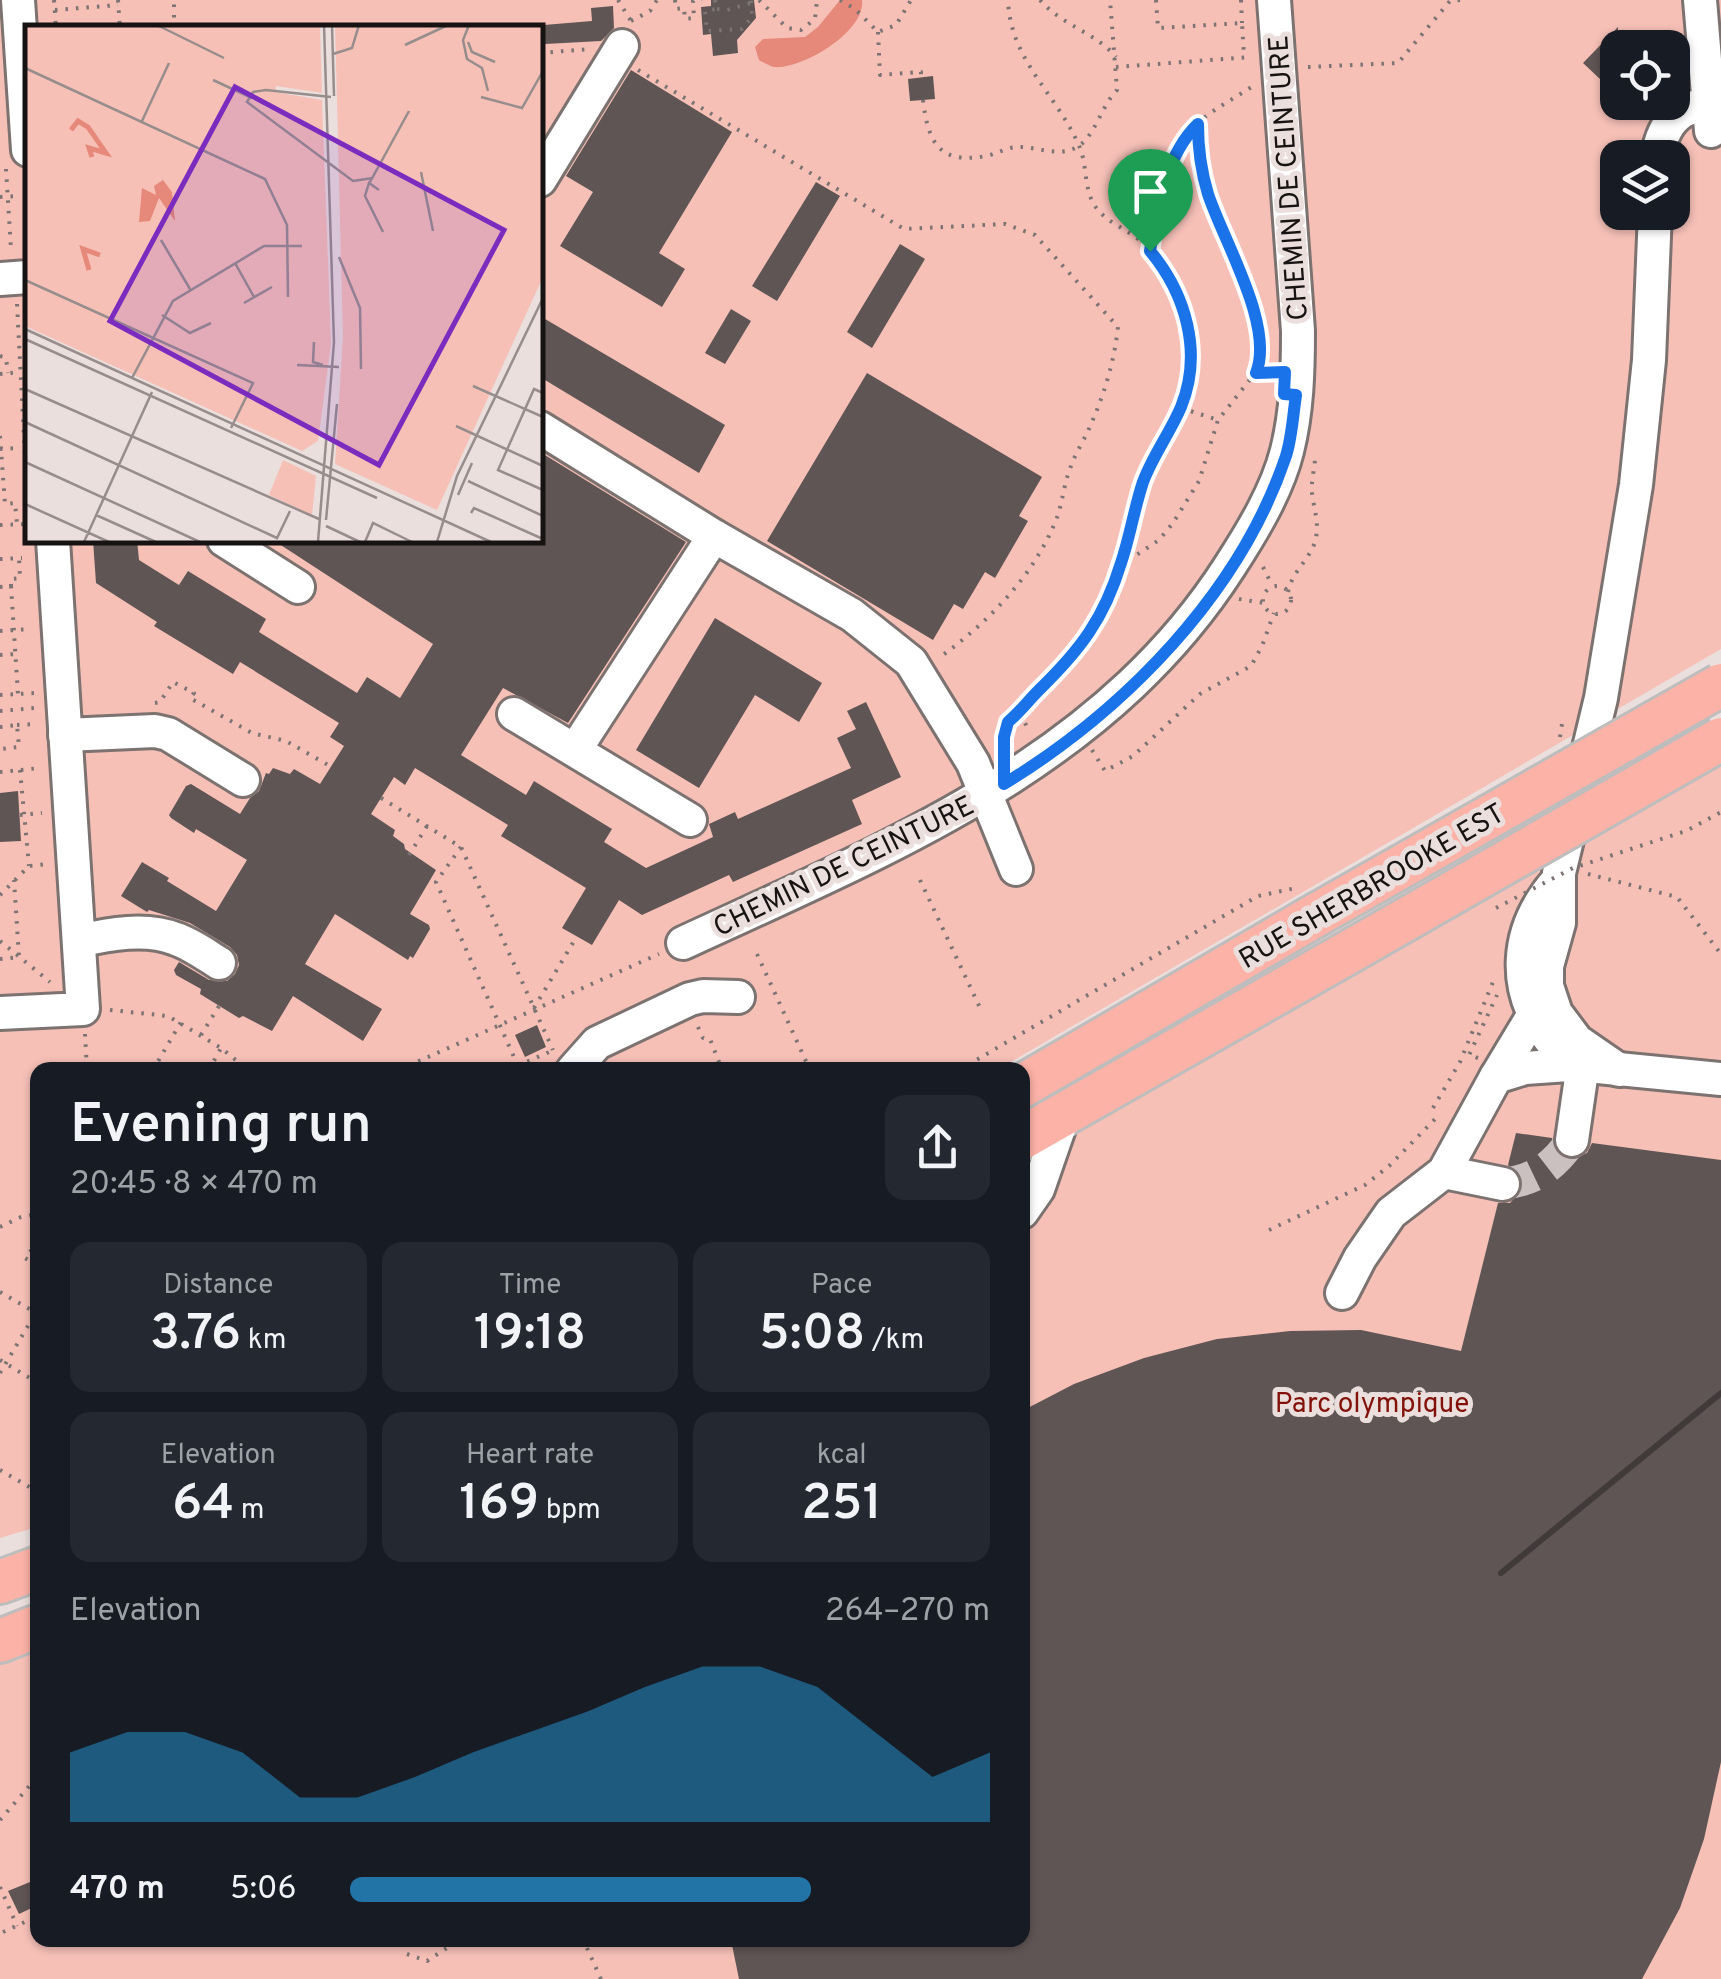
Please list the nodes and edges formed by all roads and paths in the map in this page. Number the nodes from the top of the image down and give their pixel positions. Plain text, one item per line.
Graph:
1 (18, 0) edge
2 (54, 0) edge
3 (618, 0) edge
4 (675, 0) edge
5 (702, 0) edge
6 (715, 0) edge
7 (759, 0) edge
8 (817, 0) edge
9 (840, 0) edge
10 (911, 0) edge
11 (1008, 0) edge
12 (1040, 0) edge
13 (1110, 0) edge
14 (1156, 0) edge
15 (1241, 0) edge
16 (1274, 0) edge
17 (1460, 0) edge
18 (1700, 0) edge
19 (750, 1) edge
20 (118, 3) edge
21 (716, 9) junction
22 (55, 10) junction
23 (706, 17) junction
24 (694, 18) junction
25 (1242, 23) junction
26 (56, 25) edge
27 (878, 32) junction
28 (623, 41) junction
29 (542, 54) edge
30 (1244, 57) junction
31 (1116, 58) junction
32 (1116, 68) junction
33 (1274, 72) junction
34 (921, 78) dead end
35 (923, 100) dead end
36 (25, 105) edge
37 (1715, 120) edge
38 (1198, 124) junction
39 (1671, 140) edge
40 (1079, 146) junction
41 (542, 177) edge
42 (19, 196) dead end
43 (0, 197) edge
44 (1654, 230) edge
45 (11, 245) dead end
46 (0, 250) edge
47 (1150, 251) junction
48 (15, 286) edge
49 (0, 358) edge
50 (19, 372) junction
51 (8, 373) junction
52 (1256, 373) junction
53 (1298, 373) junction
54 (0, 374) edge
55 (1181, 408) junction
56 (1218, 420) junction
57 (542, 429) edge
58 (0, 436) edge
59 (22, 448) junction
60 (0, 449) edge
61 (1315, 456) dead end
62 (25, 481) edge
63 (2, 497) edge
64 (16, 524) junction
65 (25, 524) edge
66 (0, 525) edge
67 (714, 536) junction
68 (227, 542) edge
69 (42, 548) edge
70 (19, 558) junction
71 (0, 559) edge
72 (1120, 566) junction
73 (11, 586) junction
74 (0, 587) edge
75 (298, 587) dead end
76 (1288, 592) junction
77 (1274, 613) junction
78 (36, 629) dead end
79 (14, 630) junction
80 (0, 631) edge
81 (15, 654) junction
82 (0, 655) edge
83 (919, 672) junction
84 (1721, 685) edge
85 (41, 692) dead end
86 (18, 694) junction
87 (0, 695) edge
88 (142, 704) dead end
89 (42, 708) dead end
90 (0, 711) edge
91 (514, 714) dead end
92 (0, 727) edge
93 (66, 735) junction
94 (1721, 739) edge
95 (0, 749) edge
96 (575, 750) junction
97 (330, 766) dead end
98 (45, 768) dead end
99 (20, 770) junction
100 (1105, 771) dead end
101 (0, 772) edge
102 (243, 780) dead end
103 (995, 789) junction
104 (381, 798) dead end
105 (48, 812) dead end
106 (1721, 812) edge
107 (22, 815) junction
108 (690, 820) dead end
109 (427, 826) junction
110 (461, 848) junction
111 (409, 856) dead end
112 (52, 864) dead end
113 (29, 866) junction
114 (1016, 868) dead end
115 (1558, 875) junction
116 (14, 880) junction
117 (920, 880) dead end
118 (0, 895) edge
119 (1310, 901) junction
120 (1522, 906) dead end
121 (1488, 912) dead end
122 (577, 936) dead end
123 (0, 941) edge
124 (79, 941) junction
125 (683, 943) joint
126 (757, 954) dead end
127 (1721, 954) edge
128 (19, 957) junction
129 (0, 959) edge
130 (219, 963) dead end
131 (1494, 977) dead end
132 (738, 997) dead end
133 (686, 1001) junction
134 (219, 1006) dead end
135 (534, 1008) junction
136 (83, 1009) junction
137 (982, 1012) dead end
138 (0, 1013) edge
139 (1534, 1014) junction
140 (181, 1022) junction
141 (499, 1024) junction
142 (202, 1035) junction
143 (222, 1048) junction
144 (562, 1055) edge
145 (538, 1057) junction
146 (87, 1062) edge
147 (158, 1062) edge
148 (213, 1062) edge
149 (239, 1062) edge
150 (416, 1062) edge
151 (516, 1062) edge
152 (527, 1062) edge
153 (540, 1062) edge
154 (719, 1062) edge
155 (806, 1062) edge
156 (972, 1062) edge
157 (1583, 1064) junction
158 (1619, 1070) junction
159 (1496, 1077) junction
160 (1721, 1079) edge
161 (1030, 1081) edge
162 (1434, 1108) dead end
163 (1064, 1114) junction
164 (1440, 1114) dead end
165 (1030, 1133) edge
166 (1572, 1140) tunnel mouth
167 (1444, 1172) junction
168 (1503, 1184) tunnel mouth
169 (1030, 1200) edge
170 (30, 1215) edge
171 (0, 1227) edge
172 (1269, 1230) dead end
173 (0, 1292) edge
174 (1342, 1293) dead end
175 (30, 1308) edge
176 (30, 1322) edge
177 (3, 1362) edge
178 (0, 1373) edge
179 (30, 1378) edge
180 (0, 1470) edge
181 (30, 1487) edge
182 (30, 1571) edge
183 (0, 1582) edge
184 (30, 1629) edge
185 (0, 1641) edge
186 (30, 1785) edge
187 (0, 1820) edge
188 (0, 1888) edge
189 (30, 1920) edge
190 (17, 1926) junction
191 (2, 1932) edge
192 (448, 1947) edge
193 (587, 1948) dead end
194 (407, 1954) dead end
195 (601, 1979) edge

1 - 36 lane
2 - 22 path
3 - 28 path
4 - 24 path
5 - 24 path
6 - 21 path
7 - 8 path
9 - 27 path
10 - 27 path
11 - 40 path
12 - 31 path
13 - 31 path
14 - 25 path
15 - 25 path
16 - 33 lane, CHEMIN DE CEINTURE
17 - 33 path
18 - 37 lane
19 - 21 path
19 - 23 path
20 - 22 path
21 - 23 path
22 - 26 path
23 - 24 path
25 - 30 path
27 - 34 path
28 - 29 path
28 - 41 lane
28 - 83 path
30 - 32 path
30 - 33 path
31 - 32 path
32 - 40 path
33 - 38 path
33 - 53 lane, CHEMIN DE CEINTURE
35 - 40 path
37 - 39 lane
38 - 47 path
38 - 52 path
40 - 47 path
42 - 43 path
44 - 115 lane
45 - 46 path
47 - 55 path
48 - 50 path
49 - 51 path
50 - 51 path
50 - 59 path
51 - 54 path
52 - 53 path
52 - 56 path
53 - 103 lane, CHEMIN DE CEINTURE
55 - 56 path
55 - 72 path
56 - 72 path
57 - 67 lane
58 - 60 path
59 - 60 path
59 - 62 path
60 - 63 path
61 - 76 path
63 - 64 path
64 - 65 path
64 - 66 path
67 - 83 lane
67 - 96 lane
68 - 75 lane
69 - 70 path
69 - 93 lane
70 - 71 path
70 - 73 path
72 - 103 path
73 - 74 path
73 - 79 path
76 - 77 path
76 - 77 path
77 - 100 path
78 - 79 path
79 - 80 path
79 - 81 path
81 - 82 path
81 - 86 path
83 - 103 lane
84 - 119 main road, RUE SHERBROOKE EST, bridge
85 - 86 path
86 - 87 path
88 - 97 path
89 - 90 path
91 - 96 lane
92 - 95 path
93 - 102 lane
93 - 124 lane
94 - 163 main road, RUE SHERBROOKE EST, bridge
96 - 108 lane
98 - 99 path
99 - 101 path
99 - 107 path
103 - 114 lane
103 - 125 lane, CHEMIN DE CEINTURE
104 - 109 path
105 - 107 path
106 - 121 path, bridge
107 - 113 path
109 - 110 path
109 - 111 path
110 - 135 path
110 - 141 path
112 - 113 path
113 - 116 path
115 - 120 path
115 - 127 path
115 - 139 lane
115 - 158 lane
116 - 118 path
116 - 128 path
117 - 137 path
119 - 156 path
119 - 161 main road, RUE SHERBROOKE EST
122 - 135 path
123 - 128 path
124 - 130 lane
124 - 136 lane
125 - 135 path
126 - 155 path
128 - 129 path
128 - 136 path
131 - 162 path
132 - 133 lane
133 - 144 lane
133 - 154 path
134 - 142 path
135 - 141 path
135 - 144 path
136 - 138 lane
136 - 140 path
136 - 146 path
139 - 157 lane
139 - 159 lane
140 - 142 path
140 - 147 path
141 - 150 path
141 - 151 path
142 - 143 path
143 - 148 path
143 - 149 path
144 - 145 path
145 - 152 path
145 - 153 path
157 - 158 lane
157 - 159 lane
157 - 166 lane
158 - 160 lane
159 - 167 lane
163 - 165 main road, RUE SHERBROOKE EST
163 - 169 lane
164 - 172 path
167 - 168 lane
167 - 174 lane
170 - 171 path
173 - 175 path
176 - 177 path
177 - 178 path
177 - 179 path
180 - 181 path
182 - 183 main road
184 - 185 main road
186 - 187 path
188 - 190 path
189 - 190 path
190 - 191 path
192 - 194 path
193 - 195 path

